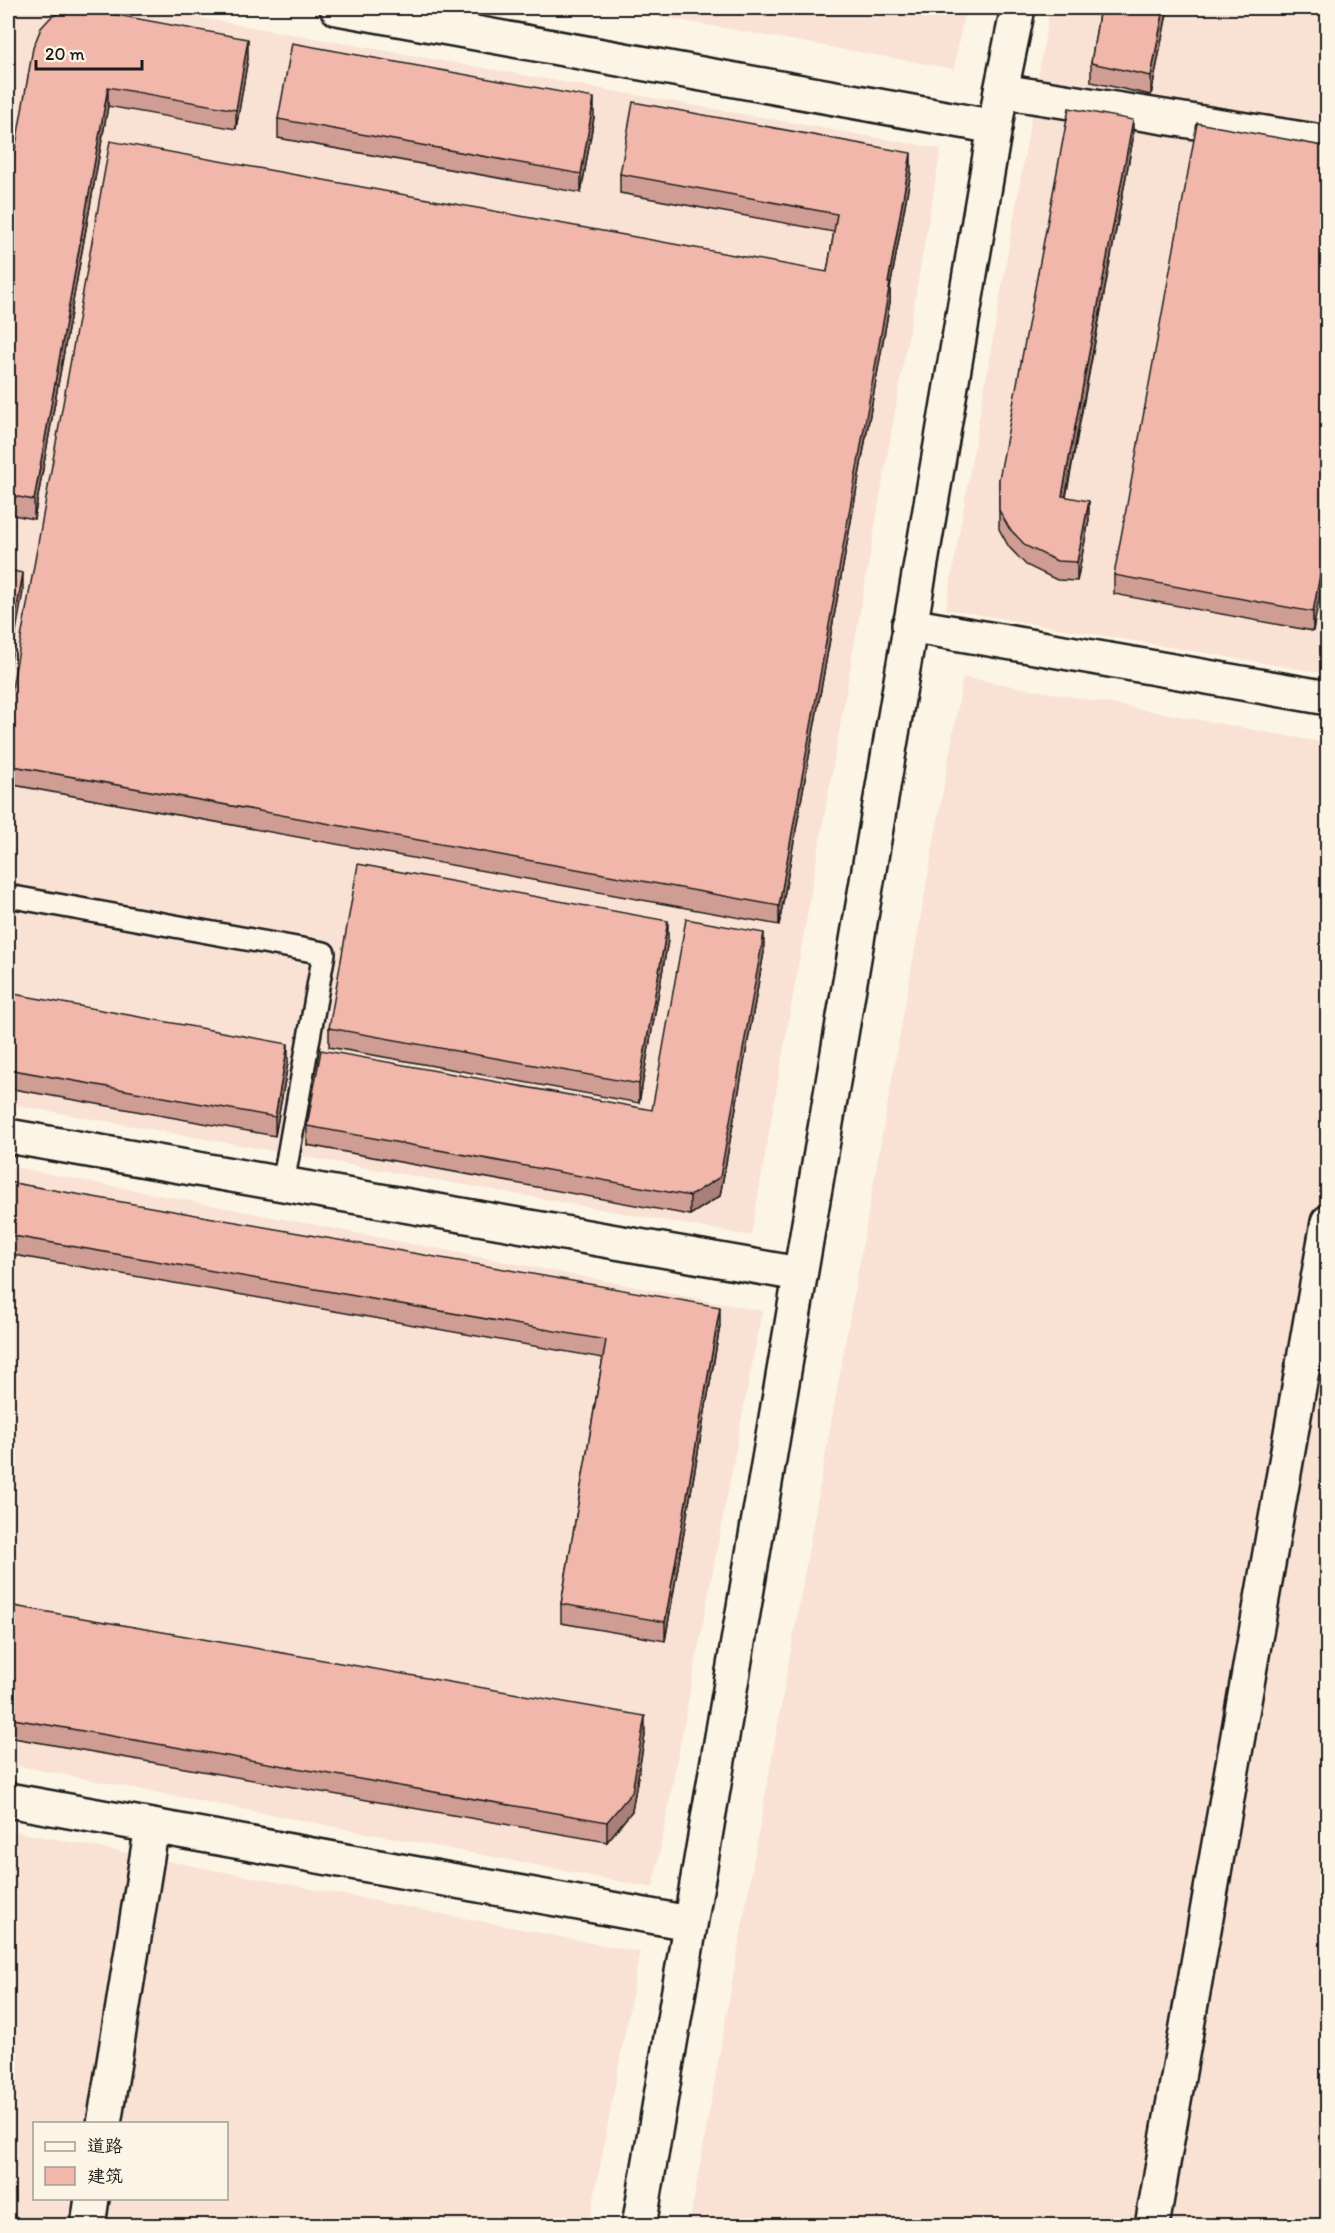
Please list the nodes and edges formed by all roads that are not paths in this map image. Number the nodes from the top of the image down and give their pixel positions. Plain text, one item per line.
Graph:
1 (338, 8) edge
2 (1018, 8) edge
3 (1001, 92) junction
4 (995, 127) junction
5 (1328, 143) edge
6 (909, 625) junction
7 (1328, 698) edge
8 (8, 896) edge
9 (8, 1136) edge
10 (282, 1184) junction
11 (1328, 1222) edge
12 (799, 1275) junction
13 (8, 1800) edge
14 (152, 1826) junction
15 (689, 1923) junction
16 (104, 2122) edge
17 (92, 2200) edge
18 (88, 2226) edge
19 (639, 2226) edge
20 (1152, 2226) edge

1 - 4 street
2 - 3 street
3 - 4 street
3 - 5 street
4 - 6 street
6 - 7 street
6 - 12 street
8 - 10 lane
9 - 10 street
10 - 12 street
11 - 20 street
12 - 15 street
13 - 14 street
14 - 15 street
14 - 16 street
15 - 19 street
17 - 18 street

